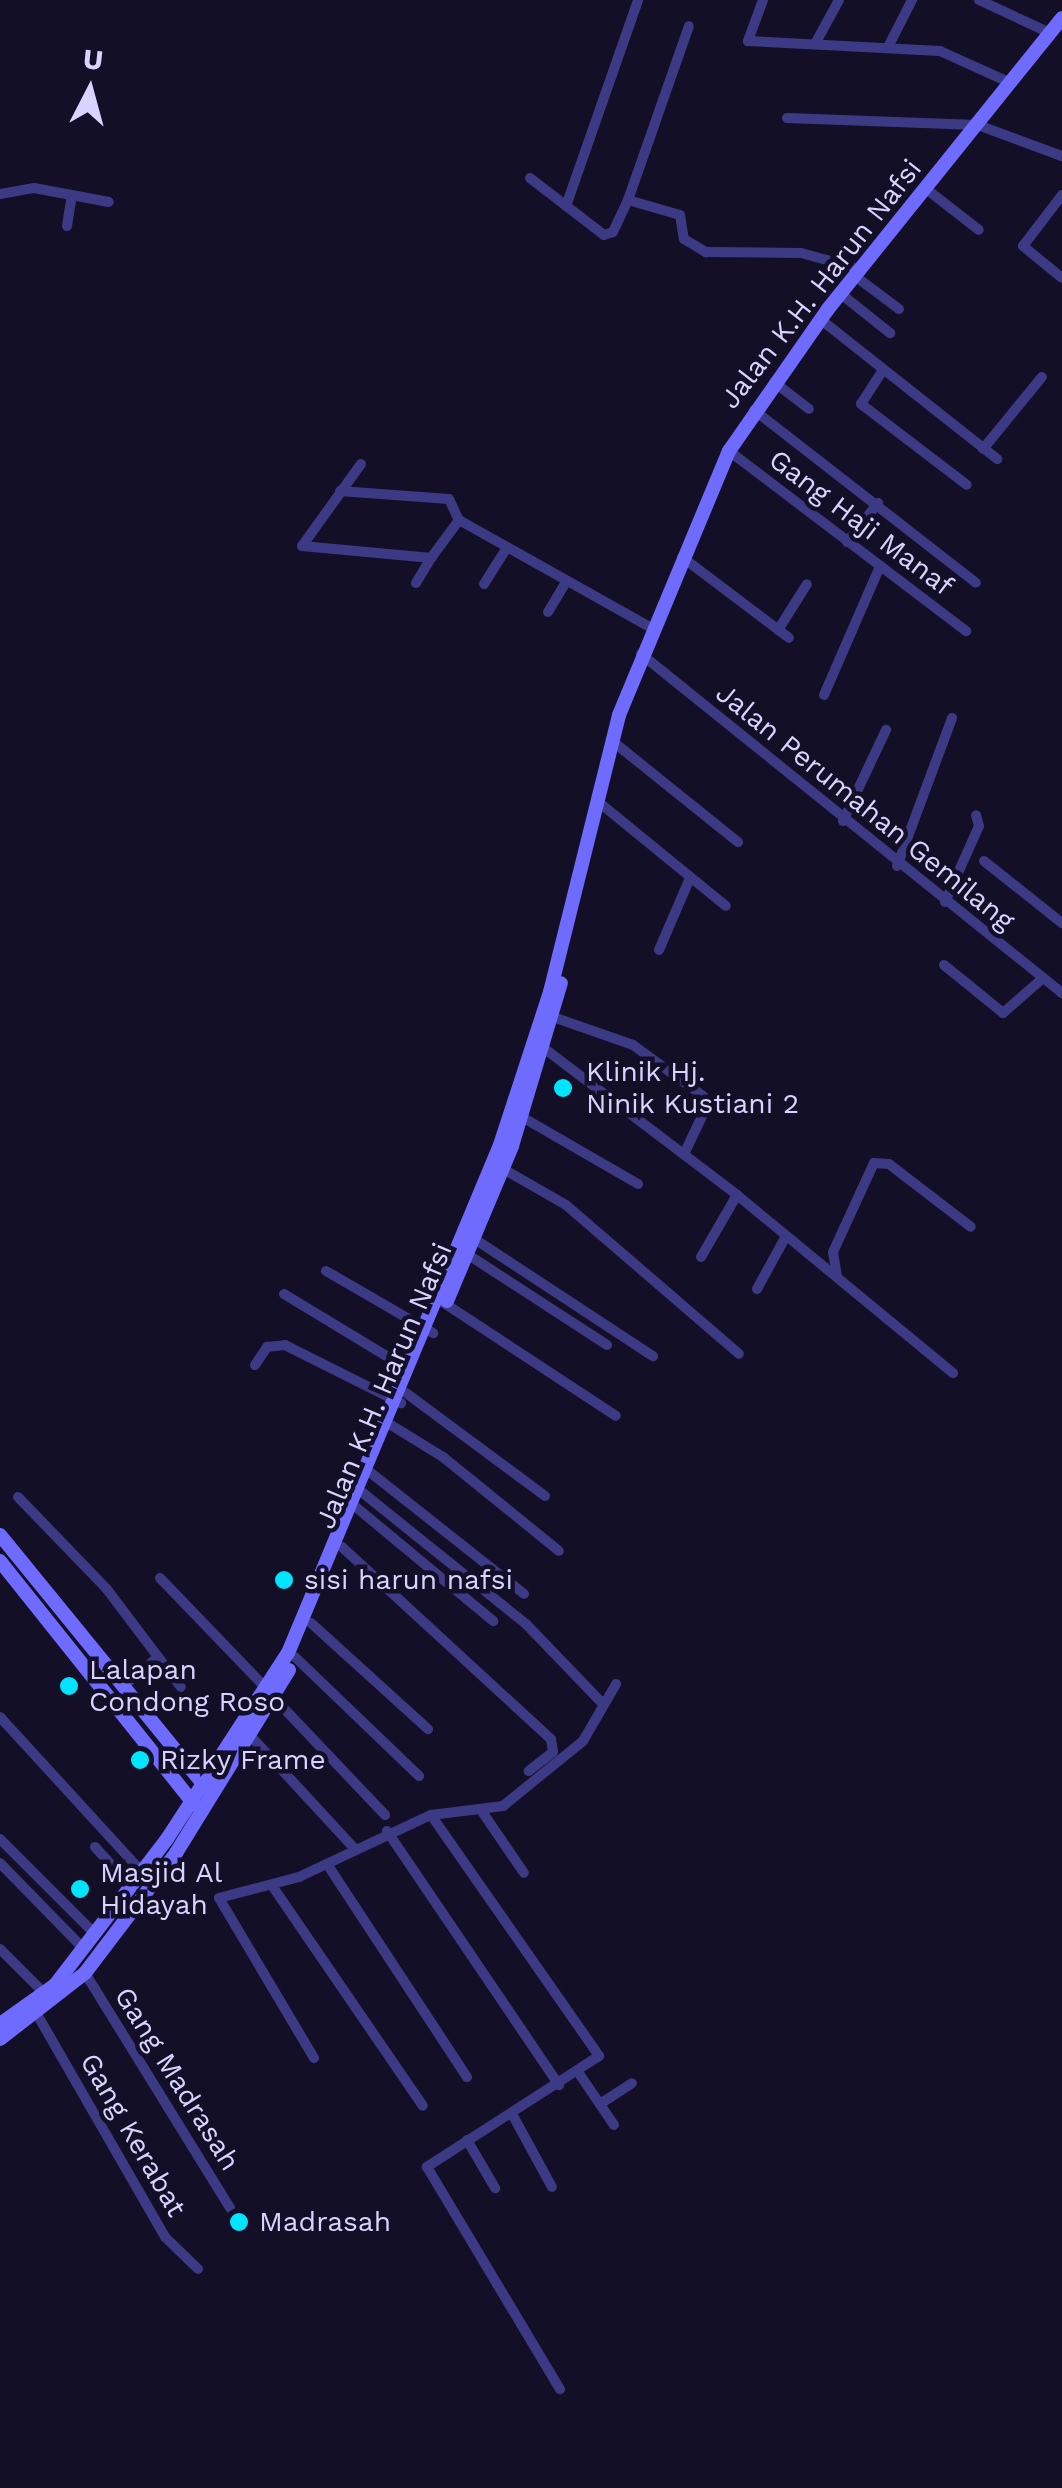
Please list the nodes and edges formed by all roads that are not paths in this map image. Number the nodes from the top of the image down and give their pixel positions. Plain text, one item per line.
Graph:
1 (638, 0) edge
2 (763, 0) edge
3 (840, 0) edge
4 (912, 0) edge
5 (978, 0) edge
6 (1062, 18) edge
7 (689, 26) dead end
8 (1050, 33) junction
9 (815, 44) junction
10 (888, 47) junction
11 (1011, 83) junction
12 (787, 118) dead end
13 (978, 126) junction
14 (1062, 156) edge
15 (530, 178) dead end
16 (925, 188) junction
17 (0, 194) edge
18 (72, 196) junction
19 (1062, 196) edge
20 (628, 200) junction
21 (109, 202) dead end
22 (566, 206) junction
23 (67, 226) dead end
24 (979, 230) dead end
25 (857, 272) junction
26 (1062, 278) edge
27 (841, 294) junction
28 (899, 309) dead end
29 (820, 320) junction
30 (890, 333) dead end
31 (883, 370) junction
32 (1042, 376) dead end
33 (773, 382) junction
34 (753, 409) junction
35 (808, 410) dead end
36 (983, 449) junction
37 (729, 451) junction
38 (997, 458) dead end
39 (361, 464) dead end
40 (350, 479) junction
41 (966, 485) dead end
42 (340, 492) junction
43 (383, 494) junction
44 (878, 503) junction
45 (459, 520) junction
46 (848, 542) junction
47 (506, 549) junction
48 (680, 556) junction
49 (431, 558) junction
50 (880, 566) junction
51 (566, 582) junction
52 (416, 583) dead end
53 (976, 583) dead end
54 (484, 584) dead end
55 (807, 584) dead end
56 (548, 612) dead end
57 (650, 627) junction
58 (778, 630) junction
59 (966, 631) dead end
60 (788, 638) dead end
61 (640, 654) junction
62 (824, 696) dead end
63 (952, 718) dead end
64 (886, 730) dead end
65 (611, 740) junction
66 (602, 776) junction
67 (600, 804) junction
68 (976, 815) dead end
69 (843, 821) junction
70 (738, 842) dead end
71 (984, 861) dead end
72 (897, 866) junction
73 (690, 878) junction
74 (726, 906) dead end
75 (950, 906) junction
76 (1062, 923) edge
77 (659, 950) dead end
78 (944, 965) dead end
79 (1042, 978) junction
80 (1061, 990) edge
81 (554, 993) junction
82 (553, 1017) junction
83 (545, 1050) junction
84 (522, 1117) junction
85 (684, 1154) junction
86 (498, 1166) junction
87 (638, 1184) dead end
88 (736, 1195) junction
89 (971, 1227) dead end
90 (469, 1236) junction
91 (786, 1236) junction
92 (467, 1254) junction
93 (702, 1257) dead end
94 (326, 1270) dead end
95 (838, 1278) junction
96 (757, 1289) dead end
97 (284, 1294) dead end
98 (442, 1301) junction
99 (429, 1331) junction
100 (607, 1345) dead end
101 (739, 1354) dead end
102 (652, 1356) dead end
103 (256, 1365) dead end
104 (408, 1369) junction
105 (953, 1373) dead end
106 (401, 1398) junction
107 (616, 1416) dead end
108 (391, 1425) junction
109 (370, 1473) junction
110 (18, 1496) dead end
111 (545, 1496) dead end
112 (358, 1501) junction
113 (0, 1535) edge
114 (342, 1547) junction
115 (559, 1551) dead end
116 (0, 1561) edge
117 (160, 1578) dead end
118 (524, 1594) dead end
119 (493, 1621) dead end
120 (310, 1623) junction
121 (158, 1657) junction
122 (295, 1657) junction
123 (126, 1684) junction
124 (616, 1684) dead end
125 (181, 1687) dead end
126 (272, 1694) junction
127 (602, 1703) junction
128 (0, 1717) edge
129 (428, 1728) dead end
130 (247, 1732) junction
131 (529, 1771) dead end
132 (419, 1776) dead end
133 (207, 1788) junction
134 (190, 1800) junction
135 (481, 1810) junction
136 (201, 1812) junction
137 (385, 1814) dead end
138 (430, 1816) junction
139 (387, 1831) junction
140 (0, 1839) edge
141 (351, 1843) junction
142 (95, 1848) dead end
143 (0, 1864) edge
144 (327, 1864) junction
145 (142, 1872) junction
146 (524, 1873) dead end
147 (130, 1885) junction
148 (273, 1887) junction
149 (94, 1933) junction
150 (82, 1947) junction
151 (0, 1949) edge
152 (85, 1973) junction
153 (45, 1994) junction
154 (38, 2016) junction
155 (1, 2022) edge
156 (0, 2039) edge
157 (314, 2058) dead end
158 (578, 2072) junction
159 (468, 2076) dead end
160 (632, 2083) dead end
161 (559, 2085) junction
162 (600, 2104) junction
163 (422, 2106) dead end
164 (512, 2114) junction
165 (614, 2125) dead end
166 (467, 2140) junction
167 (552, 2187) dead end
168 (495, 2188) dead end
169 (230, 2208) dead end
170 (198, 2269) dead end
171 (560, 2389) dead end

1 - 22 street
2 - 9 street
3 - 9 street
4 - 10 street
5 - 8 street
6 - 8 main road, Jalan K.H. Harun Nafsi
7 - 20 street
8 - 11 main road, Jalan K.H. Harun Nafsi
9 - 10 street
10 - 11 street
11 - 13 main road, Jalan K.H. Harun Nafsi
12 - 13 street
13 - 14 street
13 - 16 main road, Jalan K.H. Harun Nafsi
15 - 22 street
16 - 24 street
16 - 25 main road, Jalan K.H. Harun Nafsi
17 - 18 street
18 - 21 street
18 - 23 street
19 - 26 street
20 - 22 street
20 - 25 street
25 - 27 main road, Jalan K.H. Harun Nafsi
25 - 28 street
27 - 29 main road, Jalan K.H. Harun Nafsi
27 - 30 street
29 - 31 street
29 - 33 main road, Jalan K.H. Harun Nafsi
31 - 36 street
31 - 41 street
32 - 36 street
33 - 34 main road, Jalan K.H. Harun Nafsi
33 - 35 street
34 - 37 main road, Jalan K.H. Harun Nafsi
34 - 44 street
36 - 38 street
37 - 46 street, Gang Haji Manaf
37 - 48 main road, Jalan K.H. Harun Nafsi
39 - 40 street
40 - 42 street
40 - 43 street
42 - 43 street
42 - 49 street
43 - 45 street
44 - 46 street
44 - 53 street
45 - 47 street
45 - 49 street
46 - 50 street, Gang Haji Manaf
47 - 51 street
47 - 54 street
48 - 57 main road, Jalan K.H. Harun Nafsi
48 - 58 street
49 - 52 street
50 - 59 street, Gang Haji Manaf
50 - 62 street
51 - 56 street
51 - 57 street
55 - 58 street
57 - 61 main road, Jalan K.H. Harun Nafsi
58 - 60 street
61 - 65 main road, Jalan K.H. Harun Nafsi
61 - 69 street, Jalan Perumahan Gemilang
63 - 72 street
64 - 69 street
65 - 66 main road, Jalan K.H. Harun Nafsi
65 - 70 street
66 - 67 main road, Jalan K.H. Harun Nafsi
66 - 81 main road, Jalan K.H. Harun Nafsi
67 - 73 street
67 - 81 main road, Jalan K.H. Harun Nafsi
68 - 75 street
69 - 72 street, Jalan Perumahan Gemilang
71 - 76 street
72 - 75 street, Jalan Perumahan Gemilang
73 - 74 street
73 - 77 street
75 - 79 street, Jalan Perumahan Gemilang
78 - 79 street
79 - 80 street, Jalan Perumahan Gemilang
81 - 82 main road, Jalan K.H. Harun Nafsi
81 - 86 main road, Jalan K.H. Harun Nafsi
82 - 83 main road, Jalan K.H. Harun Nafsi
82 - 85 street
83 - 84 main road, Jalan K.H. Harun Nafsi
83 - 85 street
84 - 86 main road, Jalan K.H. Harun Nafsi
84 - 87 street
85 - 88 street
86 - 90 main road, Jalan K.H. Harun Nafsi
86 - 101 street
88 - 91 street
88 - 93 street
89 - 95 street
90 - 92 main road, Jalan K.H. Harun Nafsi
90 - 98 main road, Jalan K.H. Harun Nafsi
90 - 102 street
91 - 95 street
91 - 96 street
92 - 98 main road, Jalan K.H. Harun Nafsi
92 - 100 street
94 - 99 street
95 - 105 street
97 - 104 street
98 - 99 main road, Jalan K.H. Harun Nafsi
98 - 107 street
99 - 104 main road, Jalan K.H. Harun Nafsi
99 - 106 main road, Jalan K.H. Harun Nafsi
103 - 106 street
104 - 106 main road, Jalan K.H. Harun Nafsi
106 - 108 main road, Jalan K.H. Harun Nafsi
106 - 111 street
106 - 112 main road, Jalan K.H. Harun Nafsi
108 - 109 main road, Jalan K.H. Harun Nafsi
108 - 115 street
109 - 112 main road, Jalan K.H. Harun Nafsi
109 - 118 street
110 - 121 street
112 - 114 main road, Jalan K.H. Harun Nafsi
112 - 119 street
112 - 126 main road, Jalan K.H. Harun Nafsi
112 - 127 street
113 - 123 main road
114 - 120 main road, Jalan K.H. Harun Nafsi
114 - 131 street
116 - 134 main road
117 - 126 street
120 - 122 main road, Jalan K.H. Harun Nafsi
120 - 129 street
121 - 123 street
121 - 125 street
122 - 126 main road, Jalan K.H. Harun Nafsi
122 - 132 street
123 - 133 main road
124 - 127 street
126 - 130 main road, Jalan K.H. Harun Nafsi
126 - 137 street
127 - 135 street
128 - 145 street
130 - 133 main road, Jalan K.H. Harun Nafsi
130 - 141 street
133 - 134 main road, Jalan K.H. Harun Nafsi
133 - 136 main road, Jalan K.H. Harun Nafsi
134 - 136 main road
134 - 145 main road, Jalan K.H. Harun Nafsi
135 - 138 street
135 - 146 street
136 - 152 main road, Jalan K.H. Harun Nafsi
138 - 139 street
138 - 158 street
139 - 141 street
139 - 161 street
140 - 149 street
141 - 144 street
142 - 147 street
143 - 150 street
144 - 148 street
144 - 159 street
145 - 147 main road, Jalan K.H. Harun Nafsi
147 - 149 main road, Jalan K.H. Harun Nafsi
148 - 157 street
148 - 163 street
149 - 150 main road, Jalan K.H. Harun Nafsi
150 - 153 main road, Jalan K.H. Harun Nafsi
151 - 153 street
152 - 154 main road, Jalan K.H. Harun Nafsi
152 - 169 street, Gang Madrasah
153 - 155 main road, Jalan K.H. Harun Nafsi
154 - 156 main road, Jalan K.H. Harun Nafsi
154 - 170 street, Gang Kerabat
158 - 161 street
158 - 162 street
160 - 162 street
161 - 164 street
162 - 165 street
164 - 166 street
164 - 167 street
166 - 168 street
166 - 171 street

